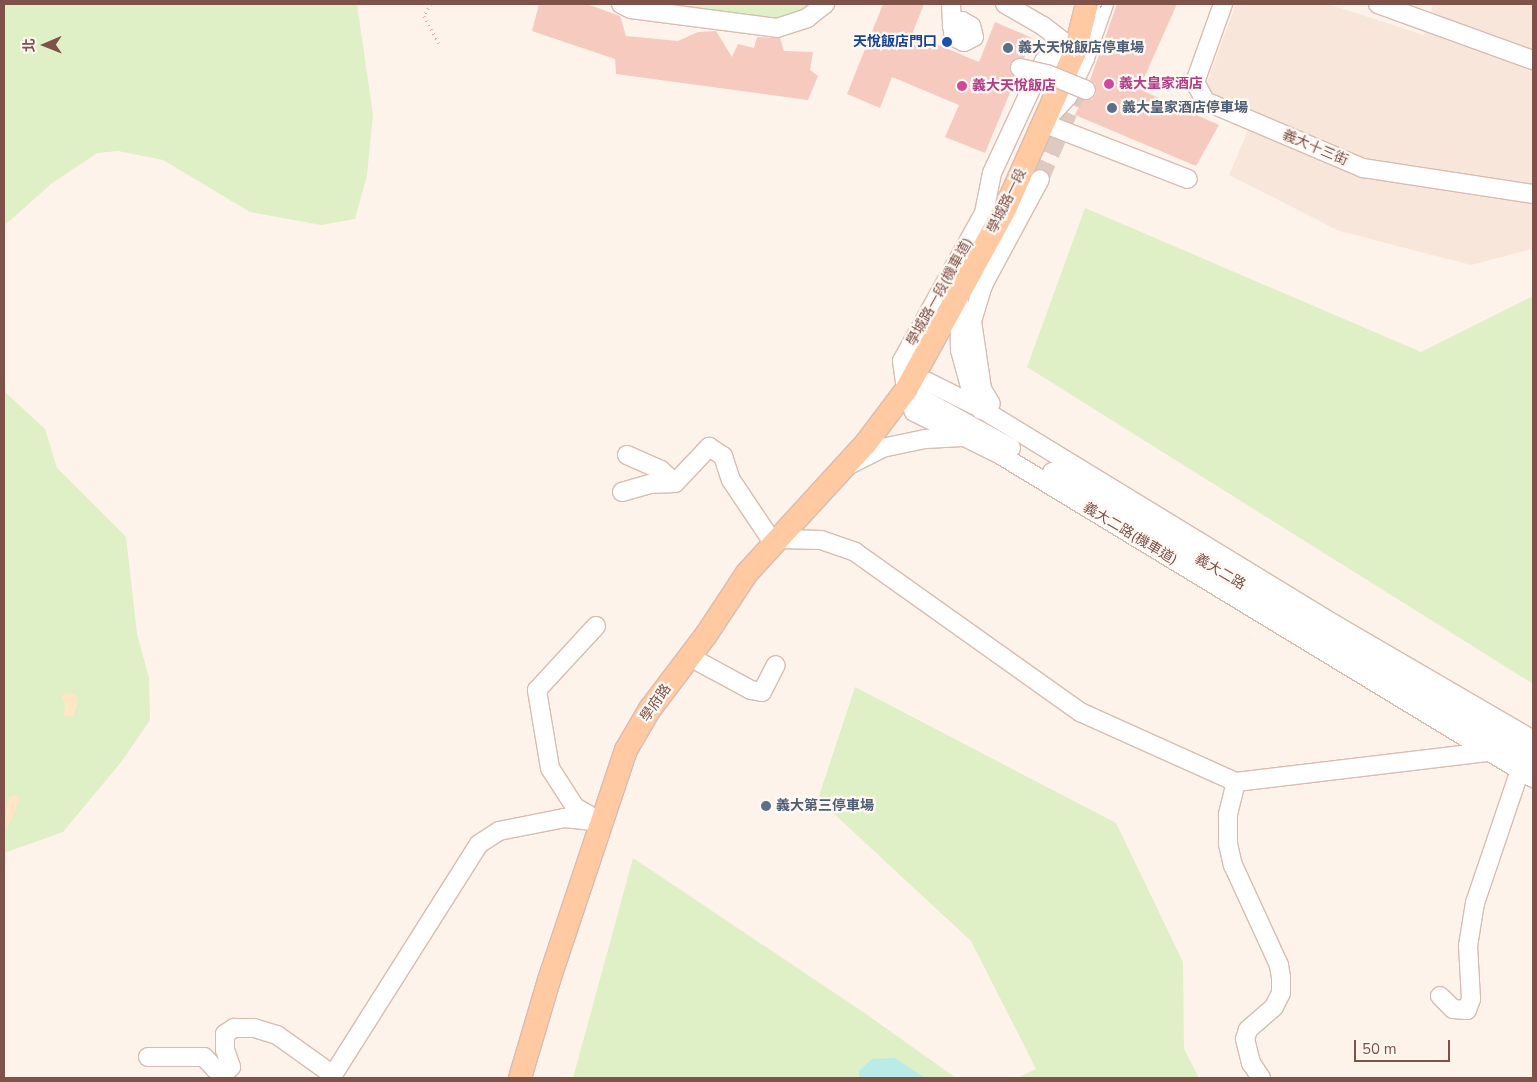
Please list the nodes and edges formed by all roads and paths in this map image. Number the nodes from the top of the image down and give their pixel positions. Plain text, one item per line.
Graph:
1 (431, 4) edge
2 (621, 4) edge
3 (825, 4) edge
4 (951, 4) edge
5 (1005, 4) edge
6 (1097, 4) edge
7 (1223, 4) edge
8 (1378, 4) edge
9 (1423, 11) edge
10 (952, 25) dead end
11 (439, 43) dead end
12 (1080, 55) junction
13 (1533, 60) edge
14 (1020, 68) dead end
15 (1047, 74) junction
16 (1086, 90) dead end
17 (1043, 123) junction
18 (1040, 179) tunnel mouth
19 (1188, 180) dead end
20 (1533, 194) edge
21 (987, 241) junction
22 (983, 285) junction
23 (959, 290) junction
24 (906, 390) junction
25 (980, 408) junction
26 (1004, 423) junction
27 (965, 437) junction
28 (999, 440) junction
29 (627, 455) dead end
30 (846, 466) junction
31 (675, 483) junction
32 (622, 492) dead end
33 (776, 541) junction
34 (596, 626) dead end
35 (690, 657) junction
36 (776, 665) dead end
37 (1533, 740) edge
38 (1513, 746) junction
39 (1489, 752) junction
40 (1533, 758) edge
41 (1526, 774) edge
42 (1236, 782) junction
43 (601, 822) junction
44 (1440, 996) dead end
45 (148, 1057) dead end
46 (332, 1076) edge
47 (520, 1078) edge
48 (1261, 1078) edge

1 - 11 path
2 - 3 street
4 - 10 street
5 - 12 street
6 - 12 main road, 學城路一段
7 - 20 street, 義大十三街
8 - 9 street
9 - 13 street
12 - 17 main road, 學城路一段
12 - 24 street, 學城路一段(機車道)
14 - 15 street, bridge
15 - 16 street, bridge
15 - 21 street
17 - 19 street
17 - 21 main road, 學城路一段
18 - 22 street
21 - 23 main road, 學城路一段
22 - 23 street, 學城路一段(機車道)
22 - 26 street, 義大二路(機車道)
23 - 24 main road, 學城路一段
23 - 25 street
24 - 25 street, 義大二路(機車道)
24 - 27 street, 義大二路(機車道)
24 - 28 street, 義大二路
24 - 30 main road, 學府路
25 - 26 street, 義大二路(機車道)
25 - 28 street
26 - 37 street, 義大二路(機車道)
27 - 28 street
27 - 30 street
27 - 39 street, 義大二路(機車道)
28 - 38 street, 義大二路
29 - 31 street
30 - 33 main road, 學府路
31 - 32 street
31 - 33 street
33 - 35 main road, 學府路
33 - 42 street
34 - 43 street
35 - 36 street
35 - 43 main road, 學府路
38 - 39 street
38 - 40 street, 義大二路
39 - 41 street, 義大二路(機車道)
39 - 42 street
41 - 44 street
42 - 48 street
43 - 46 street
43 - 47 main road, 學府路
45 - 46 street

